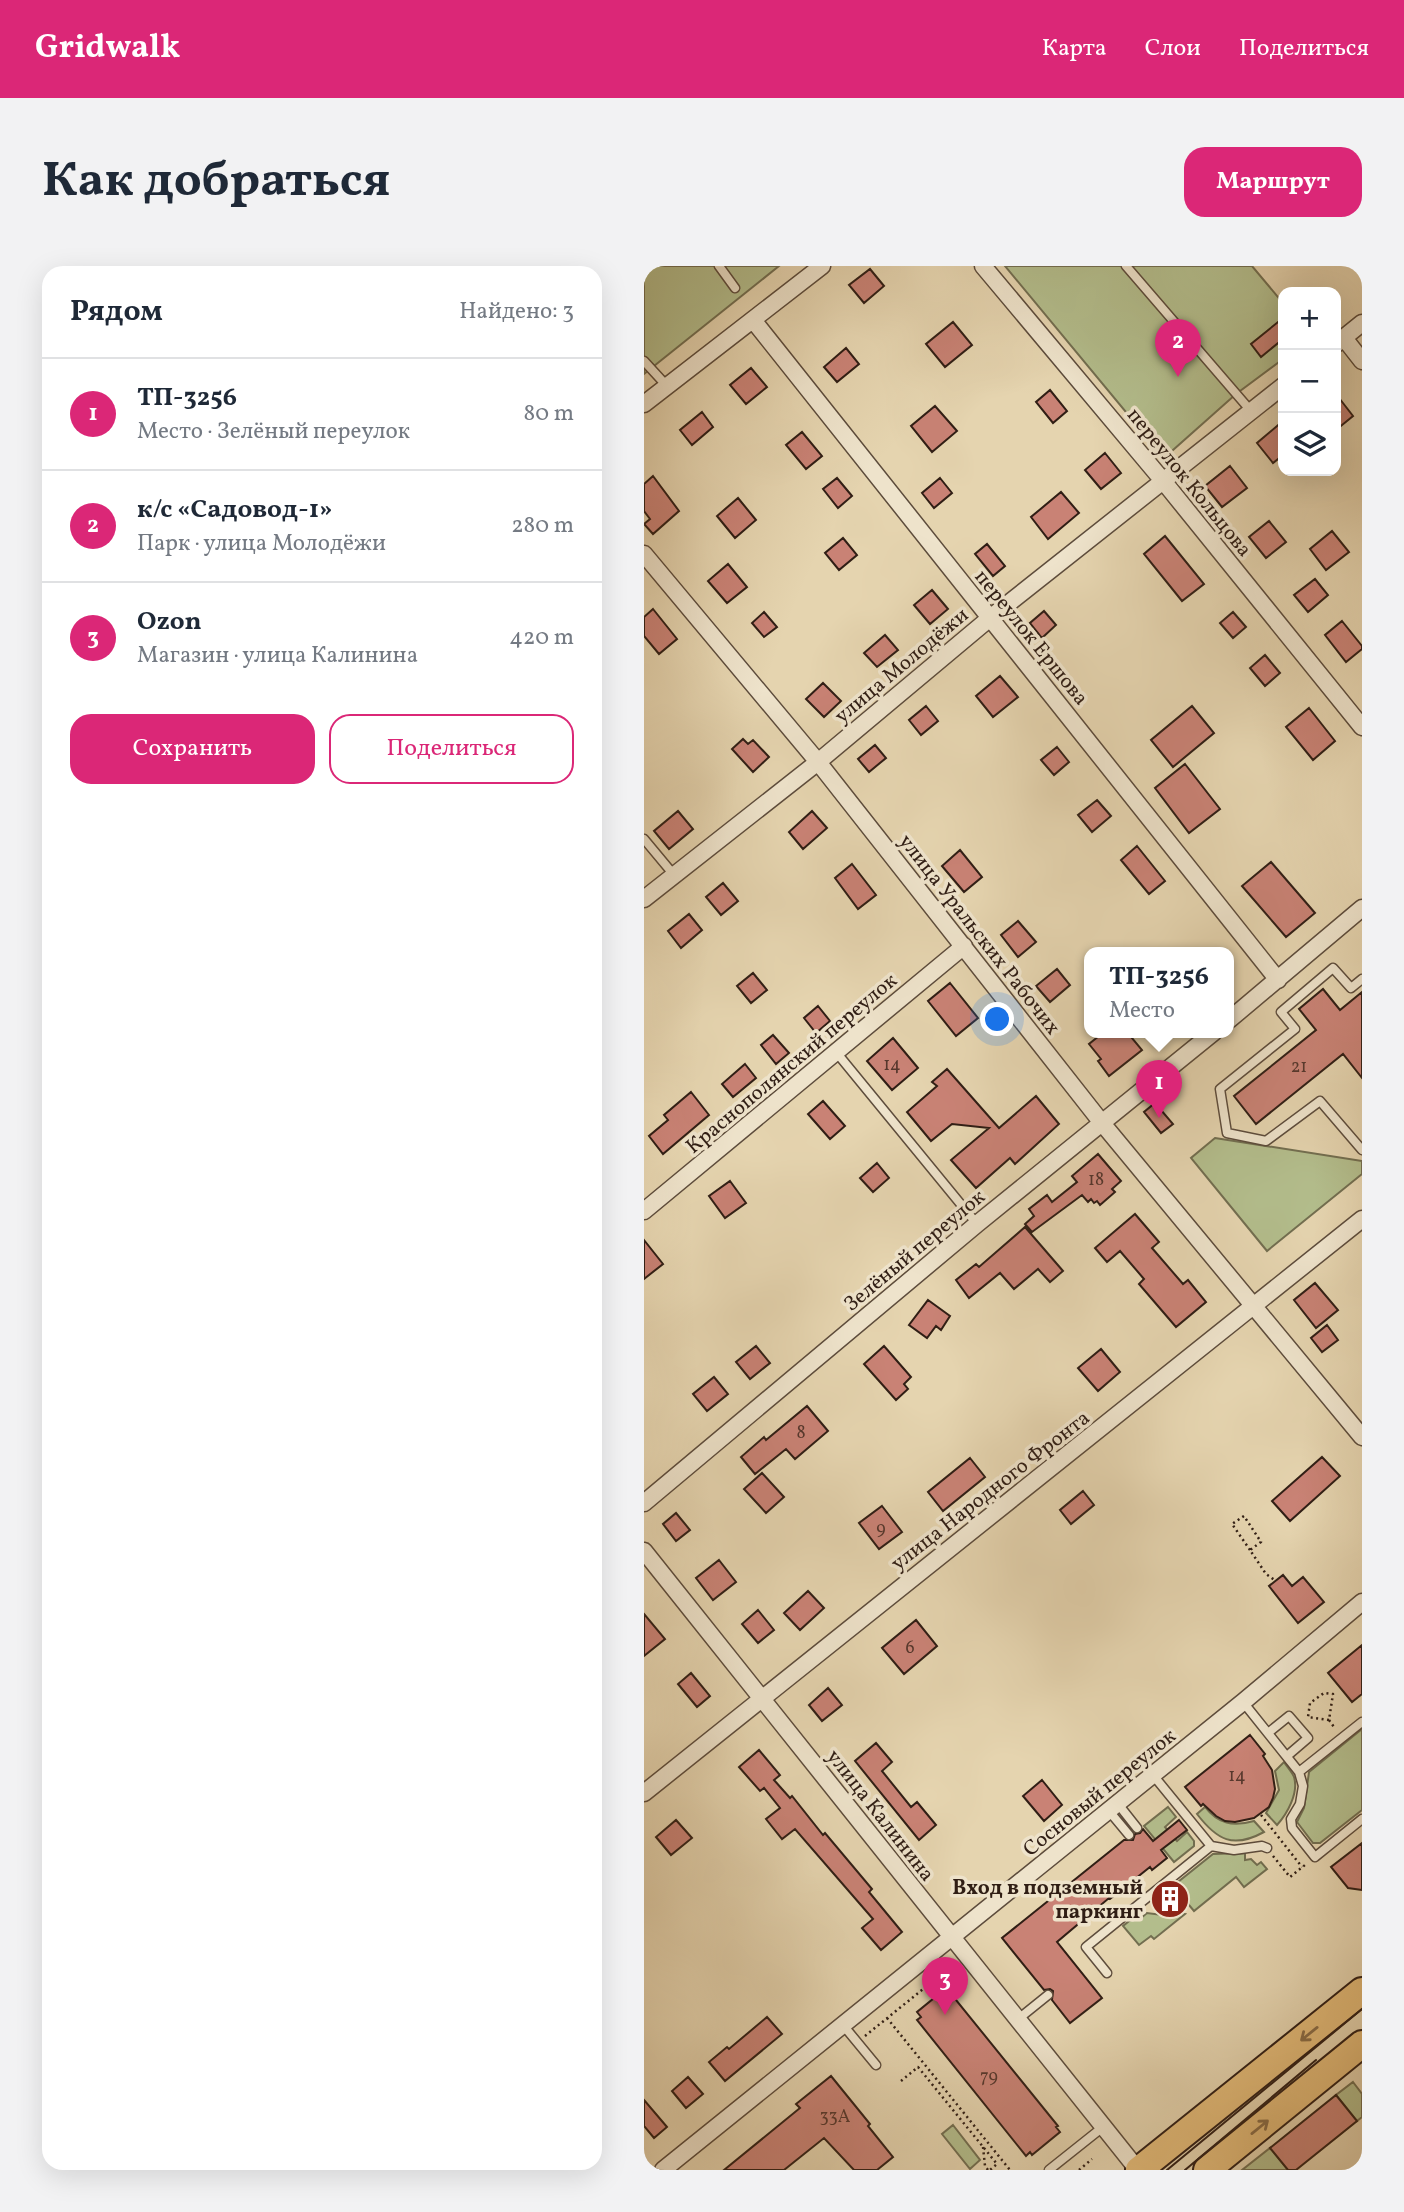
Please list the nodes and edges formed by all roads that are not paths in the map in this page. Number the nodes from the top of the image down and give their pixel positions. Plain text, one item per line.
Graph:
1 (719, 266) edge
2 (822, 266) edge
3 (983, 266) edge
4 (1126, 266) edge
5 (735, 288) dead end
6 (753, 320) junction
7 (1362, 323) edge
8 (1341, 340) edge
9 (1341, 342) edge
10 (644, 361) edge
11 (1362, 361) edge
12 (666, 385) junction
13 (1278, 390) edge
14 (644, 404) edge
15 (1251, 411) junction
16 (1164, 482) junction
17 (644, 554) edge
18 (990, 618) junction
19 (1362, 727) edge
20 (818, 762) junction
21 (644, 839) edge
22 (674, 875) junction
23 (644, 899) edge
24 (1362, 908) edge
25 (964, 946) junction
26 (1278, 979) junction
27 (1362, 979) edge
28 (1234, 1016) edge
29 (1207, 1038) edge
30 (836, 1052) junction
31 (1102, 1123) junction
32 (1362, 1150) edge
33 (644, 1211) edge
34 (1362, 1219) edge
35 (977, 1224) junction
36 (1255, 1306) junction
37 (1362, 1437) edge
38 (644, 1503) edge
39 (644, 1551) edge
40 (1362, 1602) edge
41 (762, 1697) junction
42 (1243, 1702) junction
43 (1362, 1722) edge
44 (1269, 1733) junction
45 (1287, 1756) junction
46 (1299, 1772) junction
47 (1153, 1775) junction
48 (644, 1793) edge
49 (1113, 1807) junction
50 (1362, 1819) edge
51 (1137, 1828) dead end
52 (1129, 1835) dead end
53 (1211, 1846) junction
54 (1267, 1848) road end
55 (951, 1938) junction
56 (1107, 1973) dead end
57 (1362, 1991) edge
58 (1048, 1995) dead end
59 (1017, 2020) junction
60 (843, 2025) junction
61 (1362, 2044) edge
62 (876, 2066) dead end
63 (1103, 2127) junction
64 (663, 2170) edge
65 (1049, 2170) edge
66 (1139, 2170) edge
67 (1208, 2170) edge

1 - 5 lane
2 - 6 street
3 - 16 street, переулок Кольцова
4 - 15 lane
6 - 12 street
6 - 18 street, переулок Ершова
7 - 8 street
9 - 11 street
10 - 12 lane
12 - 14 street
13 - 15 street, улица Молодёжи
15 - 16 street, улица Молодёжи
16 - 18 street, улица Молодёжи
16 - 19 street, переулок Кольцова
17 - 20 street, улица Уральских Рабочих
18 - 20 street, улица Молодёжи
18 - 26 street, переулок Ершова
20 - 22 street, улица Молодёжи
20 - 25 street, улица Уральских Рабочих
21 - 22 lane
22 - 23 street, улица Молодёжи
24 - 26 street
25 - 30 street, Краснополянский переулок
25 - 31 street, улица Уральских Рабочих
26 - 28 street
27 - 32 lane
29 - 31 street, Зелёный переулок
30 - 33 street, Краснополянский переулок
30 - 35 lane
31 - 35 street, Зелёный переулок
31 - 36 street, улица Уральских Рабочих
34 - 36 street, улица Народного Фронта
35 - 38 street, Зелёный переулок
36 - 37 street, улица Уральских Рабочих
36 - 41 street, улица Народного Фронта
39 - 41 street, улица Калинина
40 - 42 street, Сосновый переулок
41 - 48 street, улица Народного Фронта
41 - 55 street, улица Калинина
42 - 44 lane
42 - 47 street, Сосновый переулок
43 - 46 lane
44 - 45 lane
44 - 45 lane
45 - 46 lane
46 - 50 lane
47 - 49 street, Сосновый переулок
47 - 53 lane
49 - 51 lane
49 - 52 lane
49 - 55 street, Сосновый переулок
53 - 54 lane
53 - 56 lane
55 - 59 street, улица Калинина
55 - 60 street, Сосновый переулок
57 -> 66 main road
58 - 59 lane
59 - 63 street, улица Калинина
60 - 62 lane
60 - 64 street, Сосновый переулок
67 -> 61 main road
63 - 65 lane
63 - 66 street, улица Калинина

